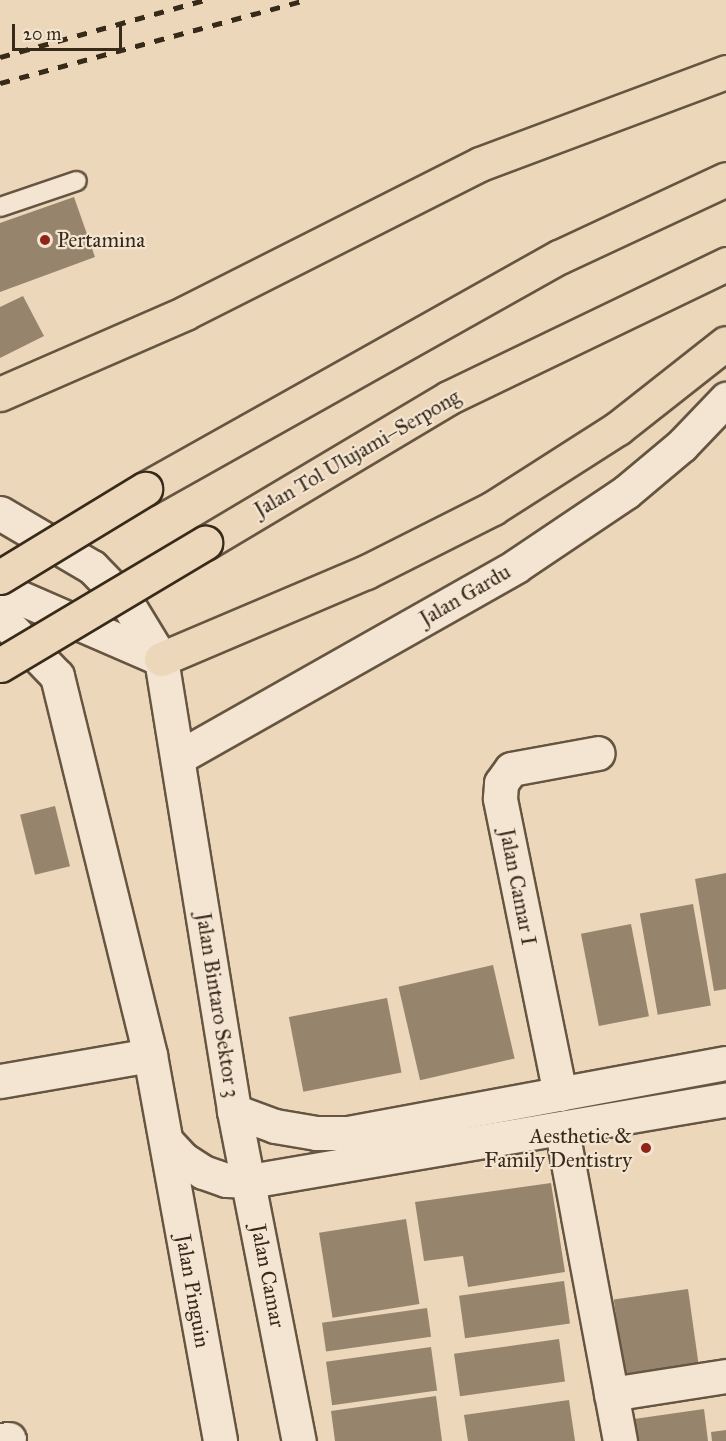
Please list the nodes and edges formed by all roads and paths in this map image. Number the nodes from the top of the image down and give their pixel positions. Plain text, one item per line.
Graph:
1 (726, 72) edge
2 (726, 178) edge
3 (77, 181) dead end
4 (0, 207) edge
5 (726, 264) edge
6 (726, 342) edge
7 (0, 394) edge
8 (726, 399) edge
9 (0, 513) edge
10 (0, 577) edge
11 (0, 589) edge
12 (0, 617) edge
13 (161, 659) junction
14 (0, 665) edge
15 (598, 753) dead end
16 (179, 757) junction
17 (150, 1055) junction
18 (726, 1063) edge
19 (0, 1081) edge
20 (560, 1094) junction
21 (726, 1100) edge
22 (234, 1111) junction
23 (562, 1131) junction
24 (167, 1142) junction
25 (250, 1181) junction
26 (726, 1376) edge
27 (611, 1394) junction
28 (220, 1441) edge
29 (299, 1441) edge
30 (620, 1441) edge

1 - 7 highway
2 - 10 highway, bridge
3 - 4 lane
5 - 14 highway, Jalan Tol Ulujami–Serpong, bridge
6 - 13 highway
8 - 16 main road, Jalan Gardu
9 - 13 main road, Jalan Bintaro Sektor 3
11 - 13 main road
12 - 17 main road
13 - 16 main road, Jalan Bintaro Sektor 3
15 - 20 main road, Jalan Camar I
16 - 22 main road, Jalan Bintaro Sektor 3
17 - 19 main road
17 - 24 main road
18 - 20 main road, Jalan Bintaro Sektor 3
20 - 22 main road, Jalan Bintaro Sektor 3
21 - 23 main road
22 - 25 main road, Jalan Camar
23 - 25 main road
23 - 27 main road
24 - 25 main road
24 - 28 main road, Jalan Pinguin
25 - 29 main road, Jalan Camar
26 - 27 main road
27 - 30 main road

